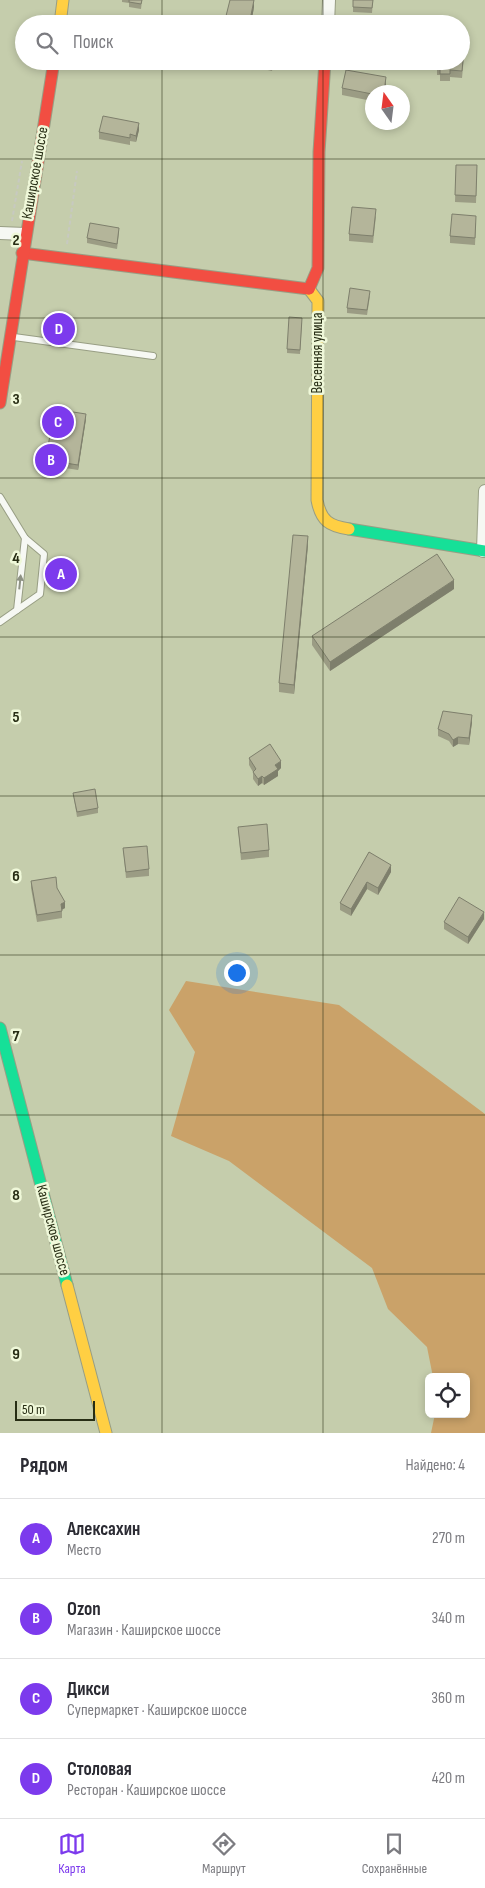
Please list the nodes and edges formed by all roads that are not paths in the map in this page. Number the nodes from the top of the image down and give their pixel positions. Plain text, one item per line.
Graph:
1 (63, 0) edge
2 (329, 0) edge
3 (61, 15) edge
4 (328, 15) edge
5 (52, 70) edge
6 (324, 70) edge
7 (5, 233) edge
8 (25, 234) junction
9 (22, 254) junction
10 (309, 288) junction
11 (10, 337) junction
12 (153, 356) dead end
13 (0, 403) edge
14 (485, 491) edge
15 (0, 497) edge
16 (25, 538) junction
17 (484, 551) edge
18 (17, 610) junction
19 (0, 622) edge
20 (0, 1028) edge
21 (106, 1433) edge

1 - 3 street
2 - 4 street
5 - 8 street, Каширское шоссе
6 - 10 street
7 - 8 street
8 - 9 street, Каширское шоссе
9 - 10 street
9 - 11 street, Каширское шоссе
10 - 17 street, Весенняя улица
11 - 12 lane
11 - 13 street, Каширское шоссе
14 - 17 street
15 - 16 lane
18 -> 16 lane
16 - 18 lane
18 - 19 lane
20 - 21 street, Каширское шоссе

